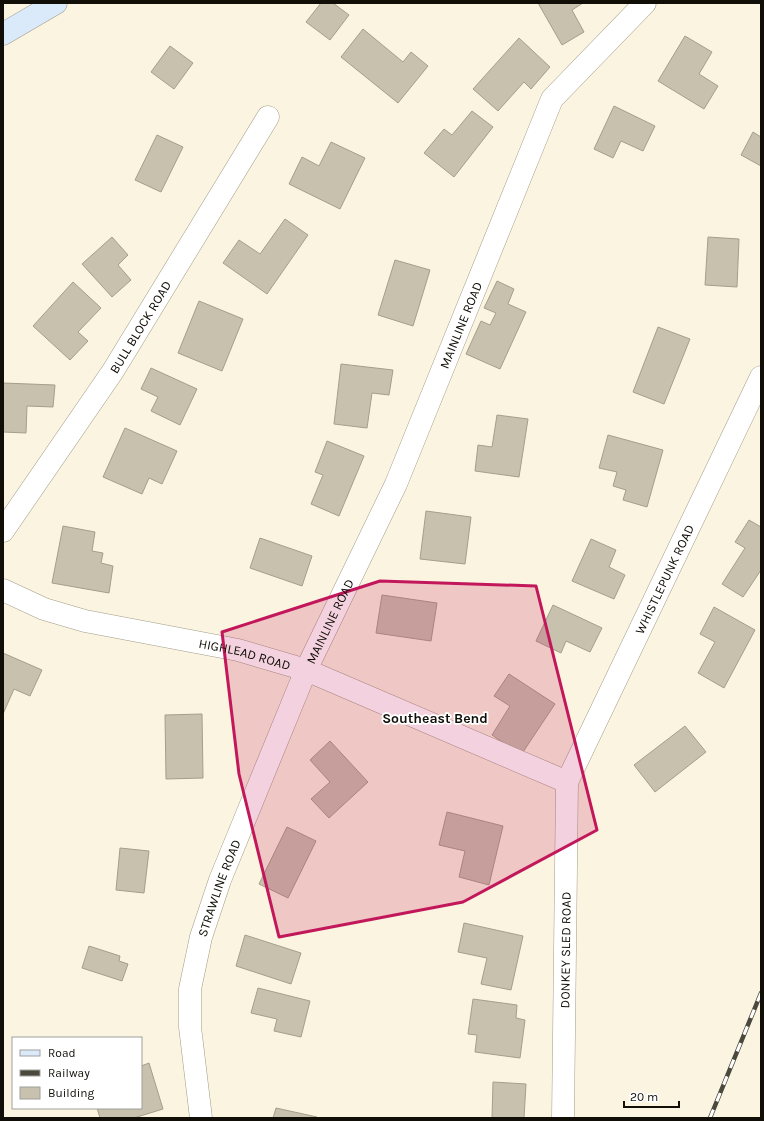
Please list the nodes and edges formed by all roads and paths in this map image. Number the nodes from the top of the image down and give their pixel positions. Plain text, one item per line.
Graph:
1 (56, 3) edge
2 (645, 3) edge
3 (3, 34) edge
4 (268, 117) dead end
5 (761, 377) edge
6 (3, 531) edge
7 (3, 590) edge
8 (306, 670) junction
9 (567, 782) junction
10 (201, 1118) edge
11 (563, 1118) edge

1 - 3 street
2 - 8 street, MAINLINE ROAD
4 - 6 street, BULL BLOCK ROAD
5 - 9 street, WHISTLEPUNK ROAD
7 - 8 street, HIGHLEAD ROAD
8 - 9 street, HIGHLEAD ROAD
8 - 10 street, STRAWLINE ROAD
9 - 11 street, DONKEY SLED ROAD

